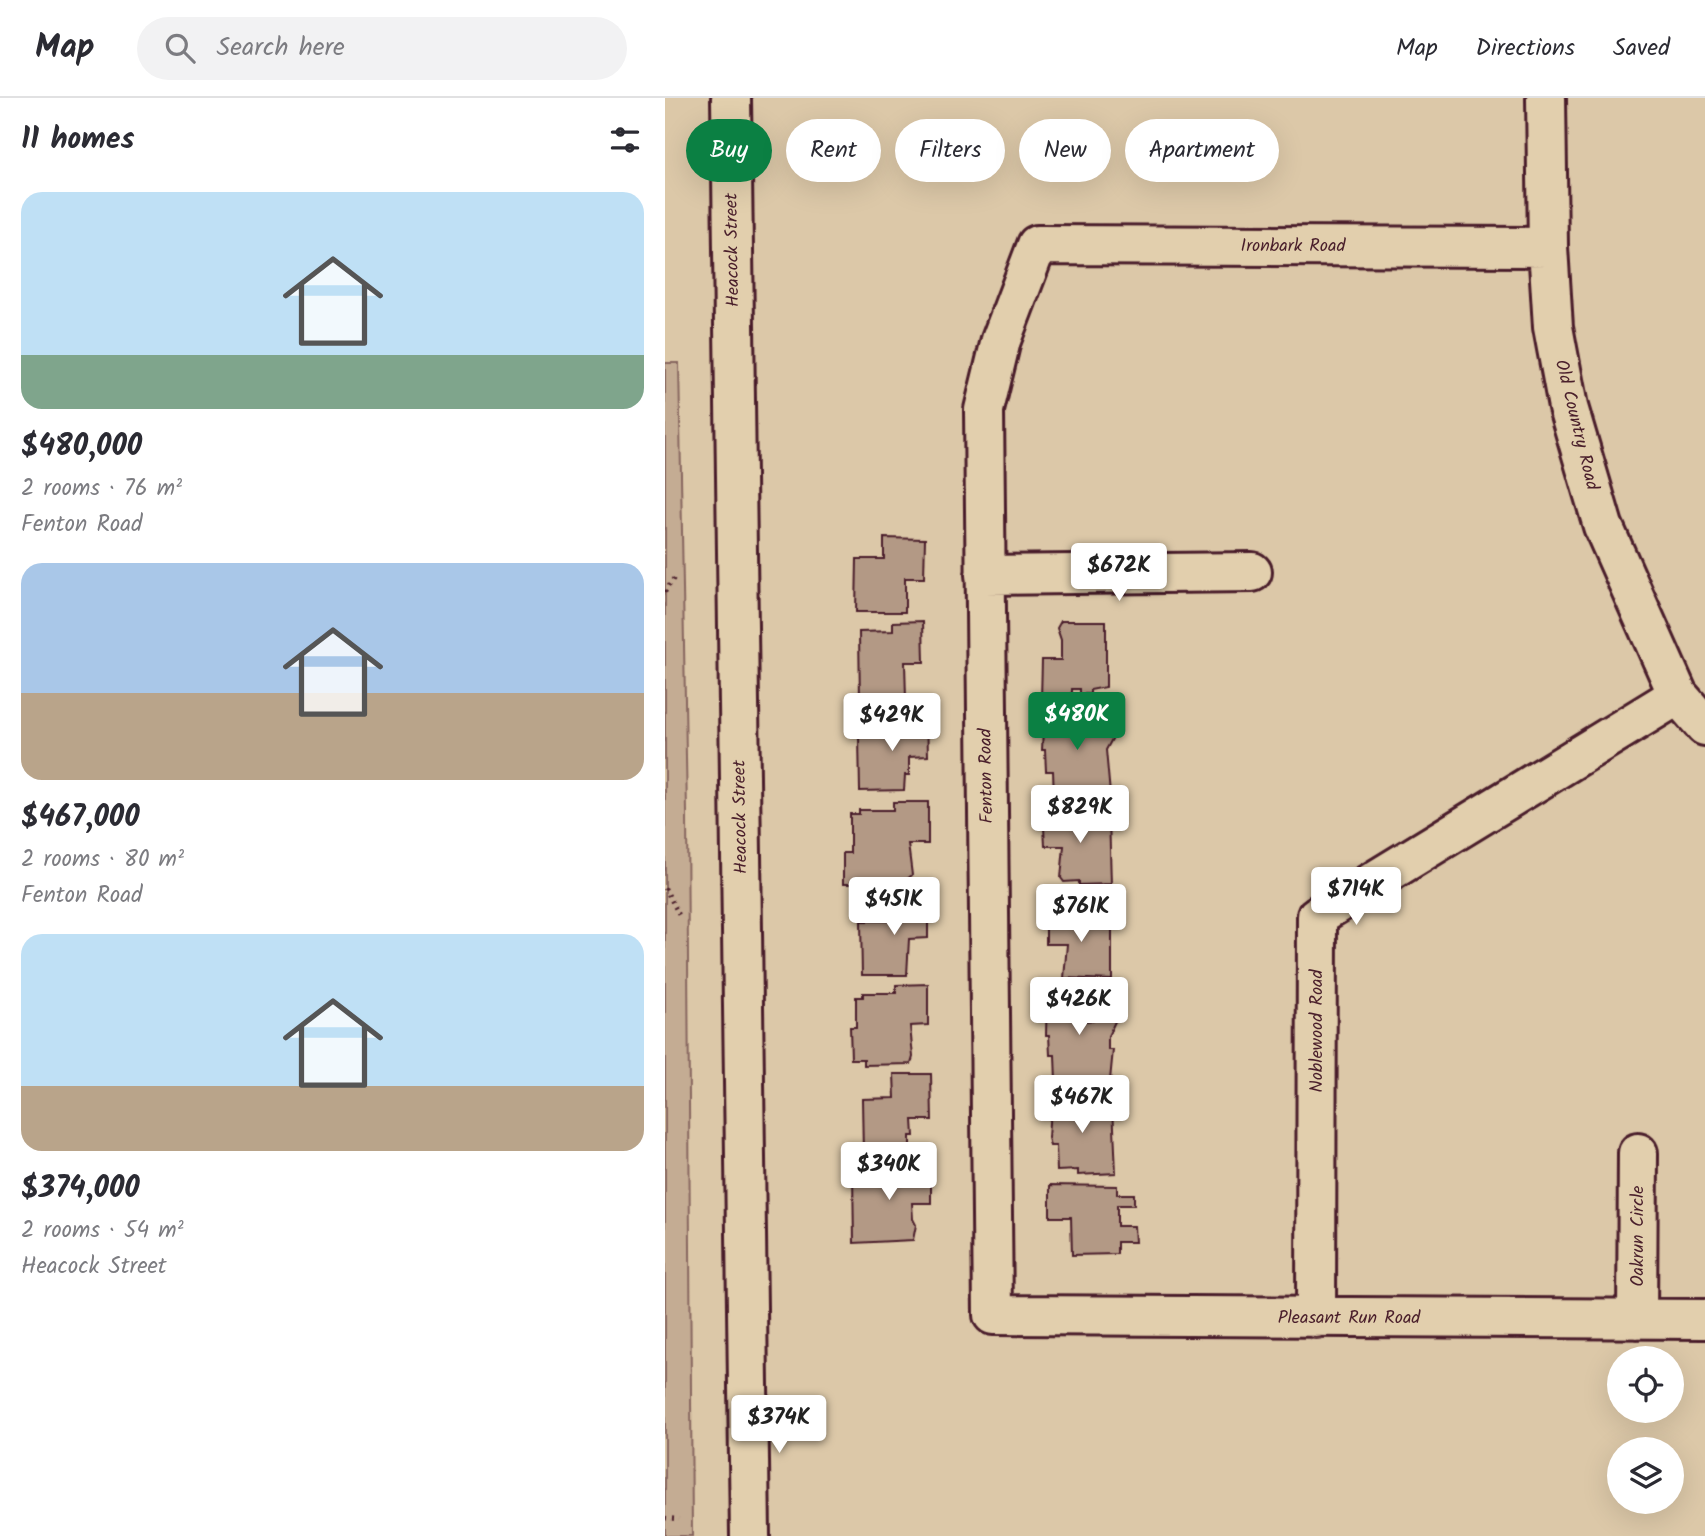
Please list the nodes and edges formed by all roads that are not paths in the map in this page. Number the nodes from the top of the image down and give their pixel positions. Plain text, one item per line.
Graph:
1 (731, 98) edge
2 (1546, 98) edge
3 (1037, 245) joint
4 (1548, 247) junction
5 (1252, 572) dead end
6 (985, 575) junction
7 (1678, 695) junction
8 (1705, 726) edge
9 (1638, 1153) dead end
10 (993, 1315) joint
11 (1316, 1318) junction
12 (1637, 1319) junction
13 (1705, 1319) edge
14 (750, 1536) edge

1 - 14 street, Heacock Street
2 - 4 street, Old Country Road
3 - 4 street, Ironbark Road
3 - 6 street, Fenton Road
4 - 7 street, Old Country Road
5 - 6 street
6 - 10 street, Fenton Road
7 - 8 street, Old Country Road
7 - 11 street, Noblewood Road
9 - 12 street, Oakrun Circle
10 - 11 street, Pleasant Run Road
11 - 12 street, Pleasant Run Road
12 - 13 street, Pleasant Run Road

